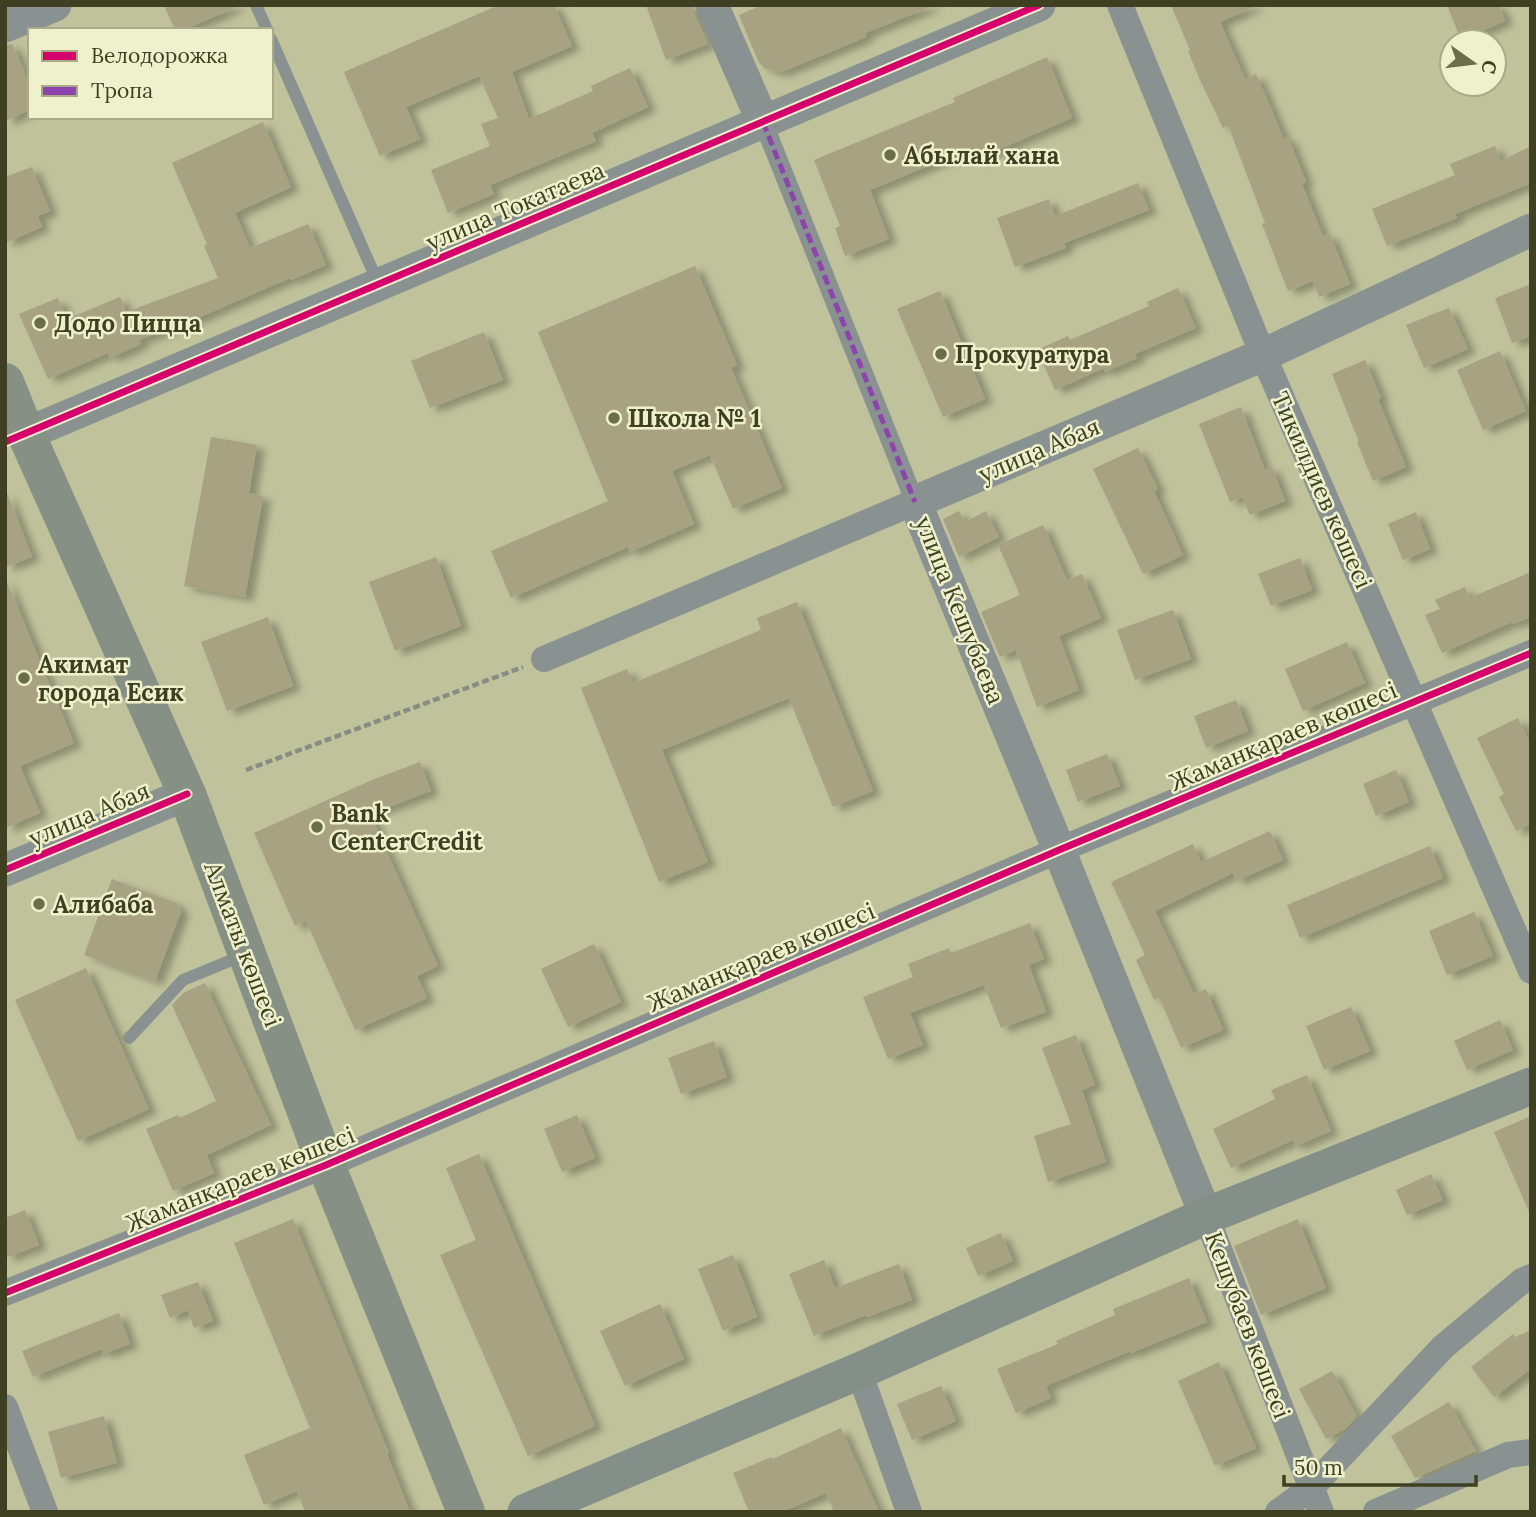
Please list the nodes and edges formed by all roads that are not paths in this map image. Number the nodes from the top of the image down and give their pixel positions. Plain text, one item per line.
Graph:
1 (55, 5) edge
2 (256, 5) edge
3 (712, 5) edge
4 (1039, 5) edge
5 (1120, 5) edge
6 (5, 26) edge
7 (266, 28) edge
8 (273, 44) edge
9 (763, 122) junction
10 (1531, 230) edge
11 (379, 284) junction
12 (1263, 355) junction
13 (5, 382) edge
14 (16, 438) edge
15 (915, 502) junction
16 (1531, 653) edge
17 (544, 659) road end
18 (1414, 702) junction
19 (187, 794) junction
20 (1059, 850) junction
21 (5, 870) edge
22 (247, 954) junction
23 (1531, 971) edge
24 (129, 1038) dead end
25 (1531, 1086) edge
26 (327, 1165) junction
27 (1206, 1216) junction
28 (1531, 1277) edge
29 (5, 1293) edge
30 (859, 1371) junction
31 (5, 1407) edge
32 (1531, 1452) edge
33 (1311, 1488) junction
34 (45, 1512) edge
35 (466, 1512) edge
36 (526, 1512) edge
37 (909, 1512) edge
38 (1278, 1512) edge
39 (1321, 1512) edge
40 (1376, 1512) edge

1 - 6 street
2 - 7 lane
3 - 9 street, улица Кешубаева
4 - 9 street, улица Токатаева
5 - 12 street, Тикилдиев көшесі
8 - 11 lane
9 - 11 street, улица Токатаева
9 - 15 street, улица Кешубаева
10 - 12 street, улица Абая
11 - 14 street, улица Токатаева
12 - 15 street, улица Абая
12 - 18 street, Тикилдиев көшесі
13 - 14 main road, Алматы көшесі
14 - 19 main road, Алматы көшесі
15 - 17 street, улица Абая
15 - 20 street, улица Кешубаева
16 - 18 street, Жаманқараев көшесі
18 - 20 street, Жаманқараев көшесі
18 - 23 street, Тикилдиев көшесі
19 - 21 street, улица Абая
19 - 22 main road, Алматы көшесі
20 - 26 street, Жаманқараев көшесі
20 - 27 street, улица Кешубаева
22 - 24 lane
22 - 26 main road, Алматы көшесі
25 - 27 main road
26 - 29 street, Жаманқараев көшесі
26 - 35 main road, Алматы көшесі
27 - 30 main road
27 - 33 street, Кешубаев көшесі
28 - 33 street
30 - 36 main road
30 - 37 street
31 - 34 street
32 - 40 street
33 - 38 street
33 - 39 street, Кешубаев көшесі

